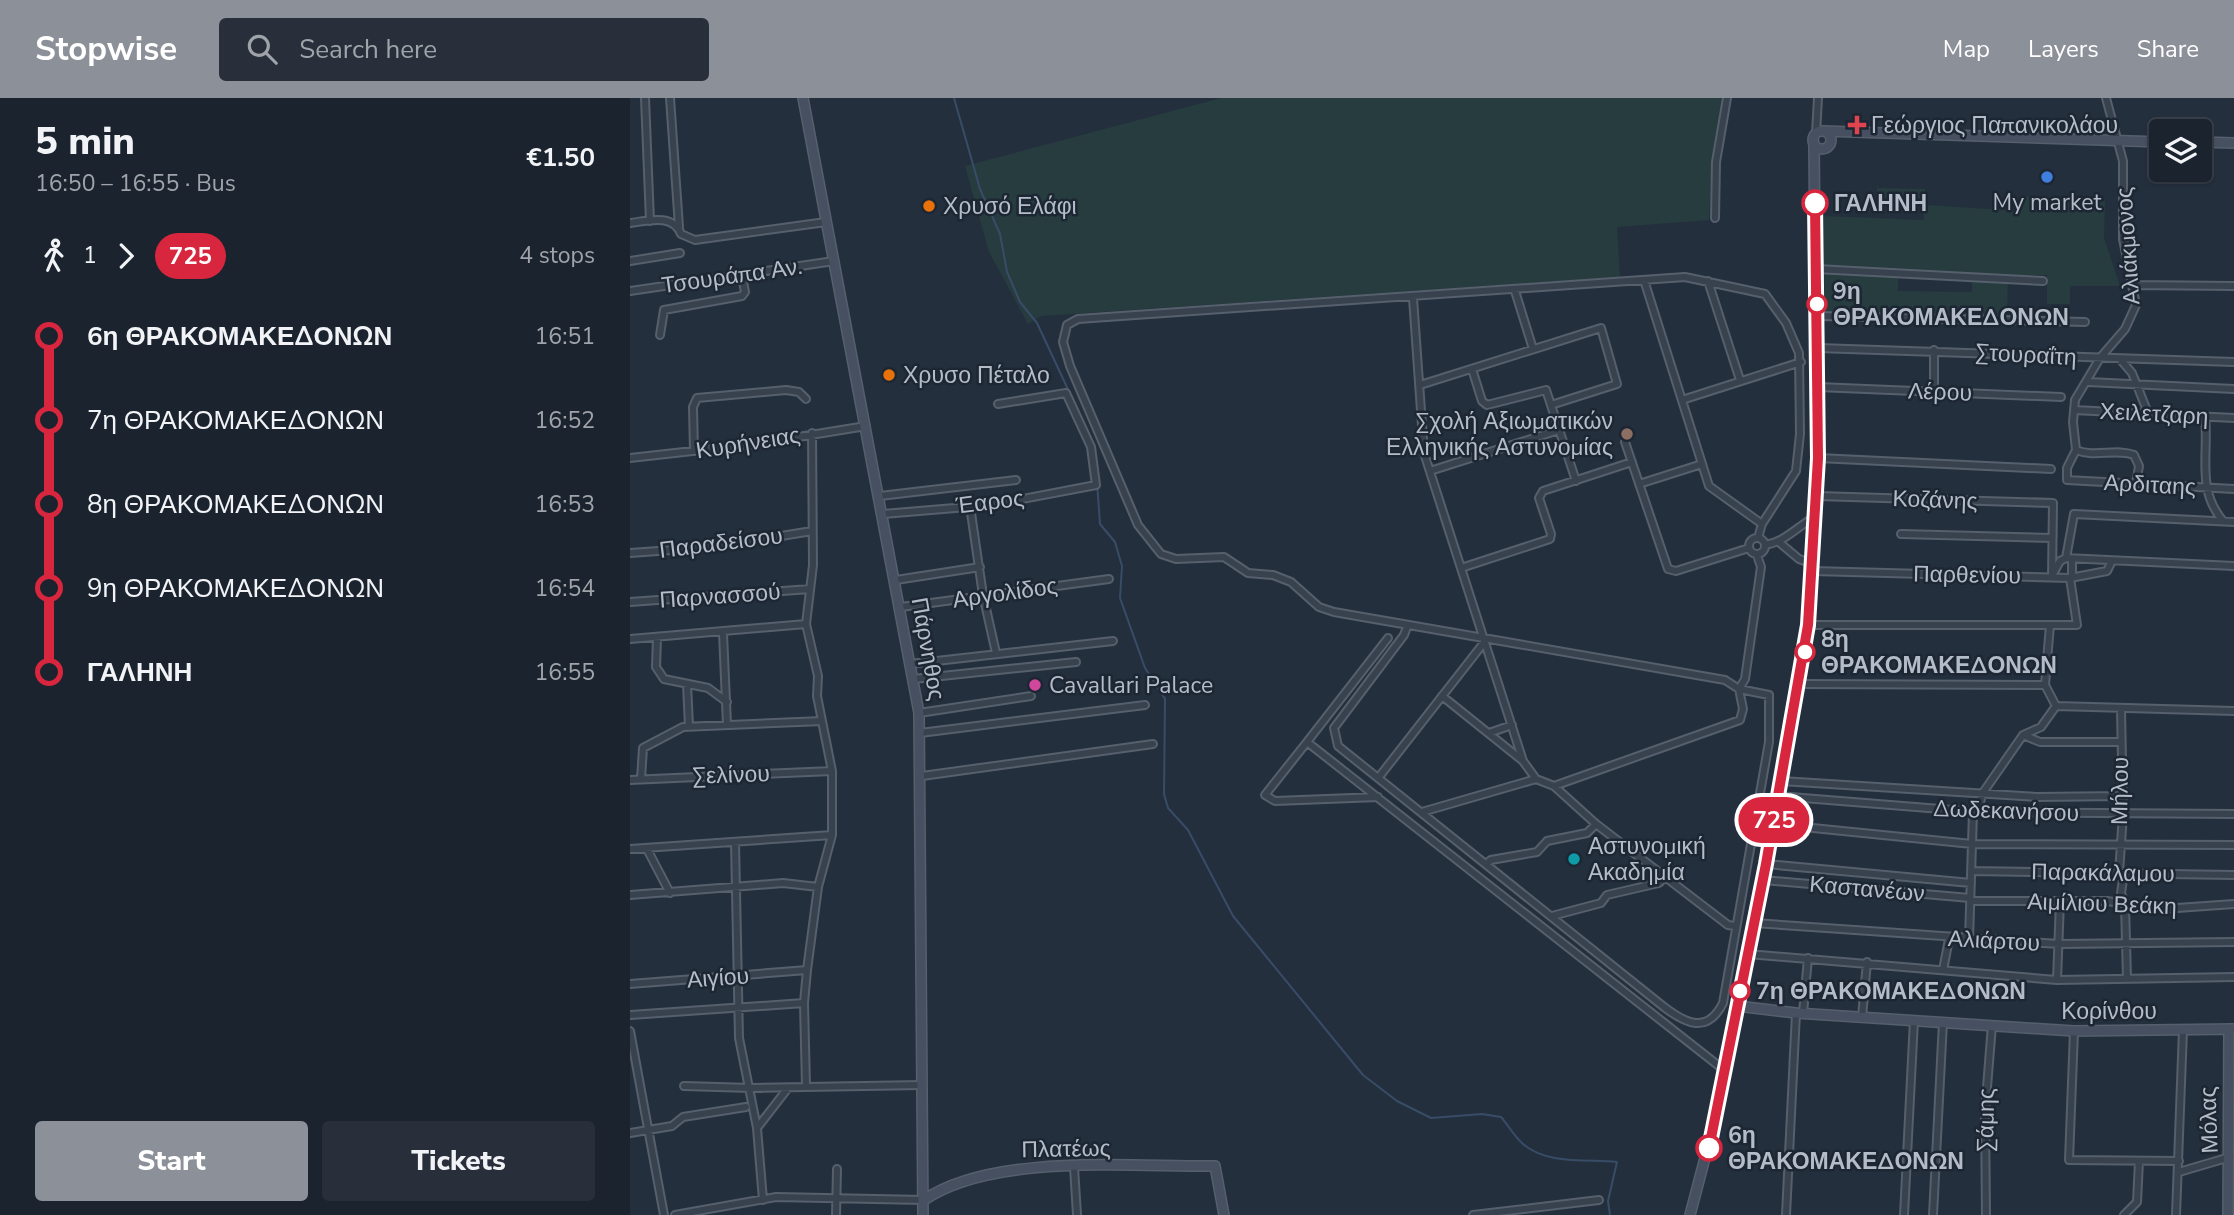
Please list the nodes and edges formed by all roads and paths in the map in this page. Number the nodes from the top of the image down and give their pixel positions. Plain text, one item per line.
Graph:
1 (645, 98) edge
2 (670, 98) edge
3 (803, 98) edge
4 (1727, 98) edge
5 (1818, 98) edge
6 (2106, 98) edge
7 (1850, 132) junction
8 (1818, 136) junction
9 (2116, 142) junction
10 (2149, 142) edge
11 (2212, 142) edge
12 (2234, 143) edge
13 (1828, 145) junction
14 (1815, 176) junction
15 (1714, 218) dead end
16 (650, 220) junction
17 (826, 222) junction
18 (630, 223) edge
19 (679, 227) junction
20 (680, 253) dead end
21 (630, 261) edge
22 (834, 261) junction
23 (1816, 269) junction
24 (742, 277) junction
25 (1644, 280) junction
26 (1708, 281) junction
27 (2043, 281) dead end
28 (2132, 285) junction
29 (2234, 286) edge
30 (630, 291) edge
31 (1515, 291) junction
32 (1413, 298) junction
33 (1818, 316) junction
34 (2085, 322) dead end
35 (660, 335) dead end
36 (1818, 348) junction
37 (1533, 349) junction
38 (1934, 350) junction
39 (2100, 358) junction
40 (2120, 359) junction
41 (1801, 362) junction
42 (2234, 362) edge
43 (1472, 369) junction
44 (1740, 380) junction
45 (2088, 382) junction
46 (1420, 385) junction
47 (2135, 385) junction
48 (1818, 387) junction
49 (2234, 389) edge
50 (1934, 392) junction
51 (2062, 397) dead end
52 (806, 399) dead end
53 (1682, 400) junction
54 (998, 404) dead end
55 (1552, 405) junction
56 (2074, 410) junction
57 (2148, 413) junction
58 (2205, 416) junction
59 (2234, 418) edge
60 (866, 426) junction
61 (1559, 429) junction
62 (811, 433) junction
63 (1625, 442) dead end
64 (2076, 450) junction
65 (694, 451) junction
66 (630, 458) edge
67 (1818, 458) junction
68 (1632, 462) junction
69 (1702, 464) junction
70 (2051, 469) dead end
71 (1430, 471) junction
72 (1016, 480) dead end
73 (1576, 481) junction
74 (1639, 484) junction
75 (2136, 484) junction
76 (2204, 488) junction
77 (2234, 489) edge
78 (880, 496) junction
79 (1817, 496) junction
80 (970, 506) junction
81 (883, 513) junction
82 (1816, 516) junction
83 (2223, 521) junction
84 (2234, 522) edge
85 (1762, 524) junction
86 (812, 531) junction
87 (1901, 534) dead end
88 (1758, 538) junction
89 (2052, 538) junction
90 (1780, 542) junction
91 (1765, 545) junction
92 (1749, 548) junction
93 (630, 553) edge
94 (1757, 555) junction
95 (2069, 558) junction
96 (2112, 561) junction
97 (2234, 566) edge
98 (979, 567) junction
99 (1461, 568) junction
100 (1813, 568) junction
101 (2052, 576) junction
102 (2071, 578) junction
103 (1109, 579) dead end
104 (896, 580) junction
105 (810, 589) junction
106 (983, 595) junction
107 (630, 602) edge
108 (901, 607) junction
109 (806, 624) junction
110 (1808, 625) junction
111 (2050, 625) junction
112 (1407, 627) junction
113 (723, 633) junction
114 (657, 638) junction
115 (1388, 638) dead end
116 (630, 639) edge
117 (1486, 640) junction
118 (1113, 641) dead end
119 (996, 653) junction
120 (1076, 662) dead end
121 (910, 664) junction
122 (913, 679) junction
123 (687, 684) junction
124 (1800, 684) junction
125 (2045, 685) junction
126 (1739, 689) junction
127 (1031, 696) dead end
128 (1442, 696) junction
129 (727, 702) junction
130 (1145, 705) dead end
131 (2056, 706) junction
132 (2121, 709) junction
133 (2234, 710) edge
134 (919, 713) junction
135 (822, 721) junction
136 (1512, 724) junction
137 (727, 725) junction
138 (689, 726) junction
139 (920, 733) junction
140 (1489, 733) junction
141 (2023, 735) junction
142 (1307, 742) junction
143 (2121, 743) junction
144 (1153, 744) dead end
145 (1523, 761) junction
146 (832, 771) junction
147 (922, 776) junction
148 (1379, 777) junction
149 (640, 779) junction
150 (1536, 779) junction
151 (630, 780) edge
152 (1781, 781) junction
153 (1554, 786) junction
154 (1869, 787) junction
155 (1982, 794) junction
156 (1778, 796) junction
157 (2122, 796) junction
158 (1378, 797) junction
159 (2037, 797) junction
160 (1866, 803) junction
161 (1422, 812) junction
162 (1976, 812) junction
163 (2037, 813) junction
164 (2123, 814) junction
165 (2234, 814) edge
166 (1596, 824) junction
167 (1773, 824) junction
168 (832, 835) junction
169 (735, 842) junction
170 (1972, 844) junction
171 (2119, 844) junction
172 (2234, 845) edge
173 (630, 849) edge
174 (647, 849) junction
175 (1488, 863) junction
176 (1766, 864) junction
177 (1971, 871) junction
178 (2122, 873) junction
179 (2234, 874) edge
180 (1665, 877) junction
181 (1763, 880) junction
182 (1971, 883) junction
183 (818, 887) junction
184 (733, 889) junction
185 (670, 892) junction
186 (630, 895) edge
187 (1970, 899) junction
188 (2060, 901) junction
189 (2125, 904) junction
190 (2234, 904) edge
191 (1552, 916) junction
192 (1754, 923) junction
193 (1735, 926) junction
194 (1949, 939) junction
195 (1969, 940) junction
196 (2234, 942) edge
197 (2059, 944) junction
198 (2124, 944) junction
199 (1748, 954) junction
200 (1808, 958) junction
201 (1867, 962) junction
202 (807, 970) junction
203 (1943, 970) junction
204 (739, 977) junction
205 (2234, 977) edge
206 (2127, 979) junction
207 (2057, 980) junction
208 (630, 984) edge
209 (804, 1003) junction
210 (1737, 1006) junction
211 (741, 1007) junction
212 (1800, 1013) junction
213 (630, 1015) edge
214 (1862, 1017) junction
215 (1914, 1020) junction
216 (1943, 1022) junction
217 (1992, 1025) junction
218 (2232, 1029) edge
219 (2183, 1030) junction
220 (630, 1031) edge
221 (2074, 1031) junction
222 (1724, 1070) junction
223 (639, 1079) junction
224 (630, 1080) edge
225 (922, 1085) junction
226 (684, 1086) dead end
227 (806, 1086) junction
228 (751, 1088) junction
229 (788, 1088) junction
230 (746, 1107) dead end
231 (2231, 1126) edge
232 (757, 1128) junction
233 (648, 1130) junction
234 (630, 1133) edge
235 (2230, 1157) junction
236 (2139, 1161) junction
237 (2179, 1161) junction
238 (1074, 1167) junction
239 (837, 1168) dead end
240 (2179, 1172) junction
241 (837, 1199) junction
242 (763, 1200) junction
243 (924, 1200) junction
244 (1599, 1200) dead end
245 (664, 1215) edge
246 (675, 1215) edge
247 (836, 1215) edge
248 (923, 1215) edge
249 (1077, 1215) edge
250 (1224, 1215) edge
251 (1475, 1215) edge
252 (1690, 1215) edge
253 (1786, 1215) edge
254 (1904, 1215) edge
255 (1933, 1215) edge
256 (1986, 1215) edge
257 (2124, 1215) edge
258 (2176, 1215) edge
259 (2228, 1215) edge

1 - 16 street
2 - 19 street
3 - 17 main road, Πάρνηθος
4 - 15 street
5 - 8 street
6 - 9 street, Αλιάκμονος
7 - 8 main road
7 - 9 main road
7 - 13 main road
8 - 13 main road
8 - 13 main road
8 - 14 main road
9 - 10 main road
9 - 28 street, Αλιάκμονος
11 - 12 main road
13 - 14 main road
14 - 23 main road
16 - 18 street
16 - 19 street
17 - 19 street
17 - 22 main road, Πάρνηθος
20 - 21 street
22 - 24 street, Τσουράπα Αν.
22 - 60 main road, Πάρνηθος
23 - 27 street
23 - 33 main road
24 - 30 street, Τσουράπα Αν.
24 - 35 street
25 - 26 street
25 - 31 street
25 - 53 street
26 - 41 street
26 - 44 street
28 - 29 street
28 - 39 street, Αλιάκμονος
31 - 32 street
31 - 37 street
32 - 46 street
32 - 112 street
33 - 34 street
33 - 36 main road
36 - 38 street, Στουραΐτη
36 - 48 main road
37 - 43 street
37 - 55 street
38 - 39 street, Στουραΐτη
38 - 50 street
39 - 40 street, Στουραΐτη
39 - 45 street, Αλιάκμονος
40 - 42 street, Στουραΐτη
40 - 47 street
41 - 44 street
41 - 85 street
43 - 46 street
43 - 55 street
44 - 53 street
45 - 47 street
45 - 56 street, Αλιάκμονος
46 - 71 street
47 - 49 street
47 - 57 street
48 - 50 street, Λέρου
48 - 67 main road
50 - 51 street, Λέρου
52 - 65 street
53 - 69 street
54 - 80 street, Έαρος
55 - 61 street
56 - 57 street, Χειλετζαρη
56 - 64 street
57 - 58 street, Χειλετζαρη
58 - 59 street, Χειλετζαρη
58 - 76 street
60 - 62 street, Κυρήνειας
60 - 78 main road, Πάρνηθος
61 - 71 street
61 - 73 street
62 - 65 street, Κυρήνειας
62 - 86 street
63 - 68 street
64 - 75 street
64 - 75 street, Αρδιταης
65 - 66 street, Κυρήνειας
67 - 70 street
67 - 79 main road
68 - 73 street
68 - 74 street
69 - 74 street
69 - 85 street
71 - 99 street
72 - 78 street
73 - 99 street
74 - 92 street
75 - 76 street, Αρδιταης
76 - 77 street, Αρδιταης
76 - 83 street
78 - 81 main road, Πάρνηθος
79 - 82 main road
79 - 89 street, Κοζάνης
80 - 81 street, Έαρος
80 - 98 street
81 - 104 main road, Πάρνηθος
82 - 90 street
82 - 100 main road
83 - 84 street
83 - 95 street
85 - 88 street
86 - 93 street, Παραδείσου
86 - 105 street
87 - 89 street
88 - 91 street
88 - 92 street
89 - 101 street
90 - 91 street
90 - 100 street
91 - 94 street
92 - 94 street
94 - 126 street
95 - 96 street
95 - 101 street
95 - 102 street
96 - 97 street
96 - 102 street, Παρθενίου
98 - 104 street
98 - 106 street
99 - 117 street
100 - 101 street, Παρθενίου
100 - 110 main road
101 - 102 street, Παρθενίου
102 - 111 street
103 - 106 street, Αργολίδος
104 - 108 main road, Πάρνηθος
105 - 107 street, Παρνασσού
105 - 109 street
106 - 108 street, Αργολίδος
106 - 119 street
108 - 121 main road, Πάρνηθος
109 - 113 street
109 - 135 street
110 - 111 street
110 - 124 main road
111 - 125 street
112 - 117 street
112 - 148 street
113 - 114 street
113 - 129 street
114 - 116 street
114 - 123 street
115 - 142 street
117 - 126 street
117 - 128 street
117 - 136 street
118 - 119 street
119 - 121 street
120 - 122 street
121 - 122 main road, Πάρνηθος
122 - 134 main road, Πάρνηθος
123 - 129 street
123 - 138 street
124 - 125 street
124 - 152 main road
125 - 131 street
126 - 153 street
126 - 193 street
127 - 134 street
128 - 140 street
128 - 148 street
129 - 137 street
130 - 139 street
131 - 132 street
131 - 141 street
132 - 133 street
132 - 143 street, Μήλου
134 - 139 main road, Πάρνηθος
135 - 137 street
135 - 146 street
136 - 140 street
136 - 145 street
137 - 138 street
138 - 149 street
139 - 147 main road, Πάρνηθος
140 - 145 street
141 - 143 street
141 - 155 street
142 - 158 street
142 - 158 street
143 - 157 street, Μήλου
144 - 147 street
145 - 150 street
146 - 149 street, Σελίνου
146 - 168 street
147 - 225 main road, Πάρνηθος
148 - 161 street
149 - 151 street, Σελίνου
150 - 153 street
150 - 161 street
152 - 154 street, Δωδεκανήσου
152 - 156 main road
153 - 166 street
154 - 155 street, Δωδεκανήσου
154 - 160 street
155 - 159 street, Δωδεκανήσου
155 - 162 street
156 - 160 street, Δωδεκανήσου
156 - 167 main road
157 - 159 street, Δωδεκανήσου
157 - 164 street, Μήλου
158 - 222 street
159 - 163 street
160 - 162 street, Δωδεκανήσου
161 - 175 street
162 - 163 street, Δωδεκανήσου
162 - 170 street
163 - 164 street, Δωδεκανήσου
164 - 165 street, Δωδεκανήσου
164 - 171 street, Μήλου
166 - 175 street
166 - 180 street
167 - 170 street
167 - 176 main road
168 - 169 street
168 - 183 street
169 - 174 street
169 - 184 street
170 - 171 street
170 - 177 street
171 - 172 street
171 - 178 street, Μήλου
173 - 174 street
174 - 185 street
175 - 191 street
176 - 181 main road
176 - 182 street
177 - 178 street, Παρακάλαμου
177 - 182 street
178 - 179 street, Παρακάλαμου
178 - 189 street, Μήλου
180 - 191 street
180 - 193 street
181 - 187 street, Καστανέων
181 - 192 main road
182 - 187 street
183 - 184 street
183 - 202 street
184 - 185 street
184 - 204 street
185 - 186 street
187 - 188 street, Αιμίλιου Βεάκη
187 - 195 street
188 - 189 street, Αιμίλιου Βεάκη
188 - 197 street
189 - 190 street, Αιμίλιου Βεάκη
189 - 198 street, Μήλου
191 - 193 street
192 - 194 street, Αλιάρτου
192 - 199 main road
194 - 195 street, Αλιάρτου
194 - 203 street
195 - 197 street, Αλιάρτου
196 - 198 street, Αλιάρτου
197 - 198 street, Αλιάρτου
197 - 207 street
198 - 206 street, Μήλου
199 - 200 street
199 - 210 main road
200 - 201 street
200 - 212 street
201 - 203 street
201 - 214 street
202 - 204 street, Αιγίου
202 - 209 street
203 - 207 street
204 - 208 street, Αιγίου
204 - 211 street
205 - 206 street
206 - 207 street
209 - 211 street, Αιγίου
209 - 227 street
210 - 212 main road, Κορίνθου
210 - 222 main road
211 - 213 street, Αιγίου
211 - 228 street
212 - 214 main road, Κορίνθου
212 - 253 street
214 - 215 main road, Κορίνθου
215 - 216 main road, Κορίνθου
215 - 254 street
216 - 217 main road, Κορίνθου
216 - 255 street
217 - 221 main road, Κορίνθου
217 - 256 street, Σάμης
218 - 219 main road, Κορίνθου
218 - 231 main road, Μόλας
219 - 221 main road, Κορίνθου
219 - 237 street
220 - 223 street
221 - 236 street
222 - 252 main road
223 - 224 street
223 - 233 street
225 - 227 street
225 - 243 main road, Πάρνηθος
226 - 228 street
227 - 229 street
228 - 229 street
228 - 232 street
229 - 232 street
230 - 233 street
231 - 235 main road, Μόλας
232 - 242 street
233 - 234 street
233 - 245 street
235 - 240 street
235 - 259 main road, Μόλας
236 - 237 street
236 - 257 street
237 - 240 street
238 - 243 main road, Πλατέως
238 - 249 street
238 - 250 main road, Πλατέως
239 - 241 street
240 - 258 street
241 - 242 street
241 - 243 street
241 - 247 street
242 - 246 street
243 - 248 main road, Πάρνηθος
244 - 251 street

